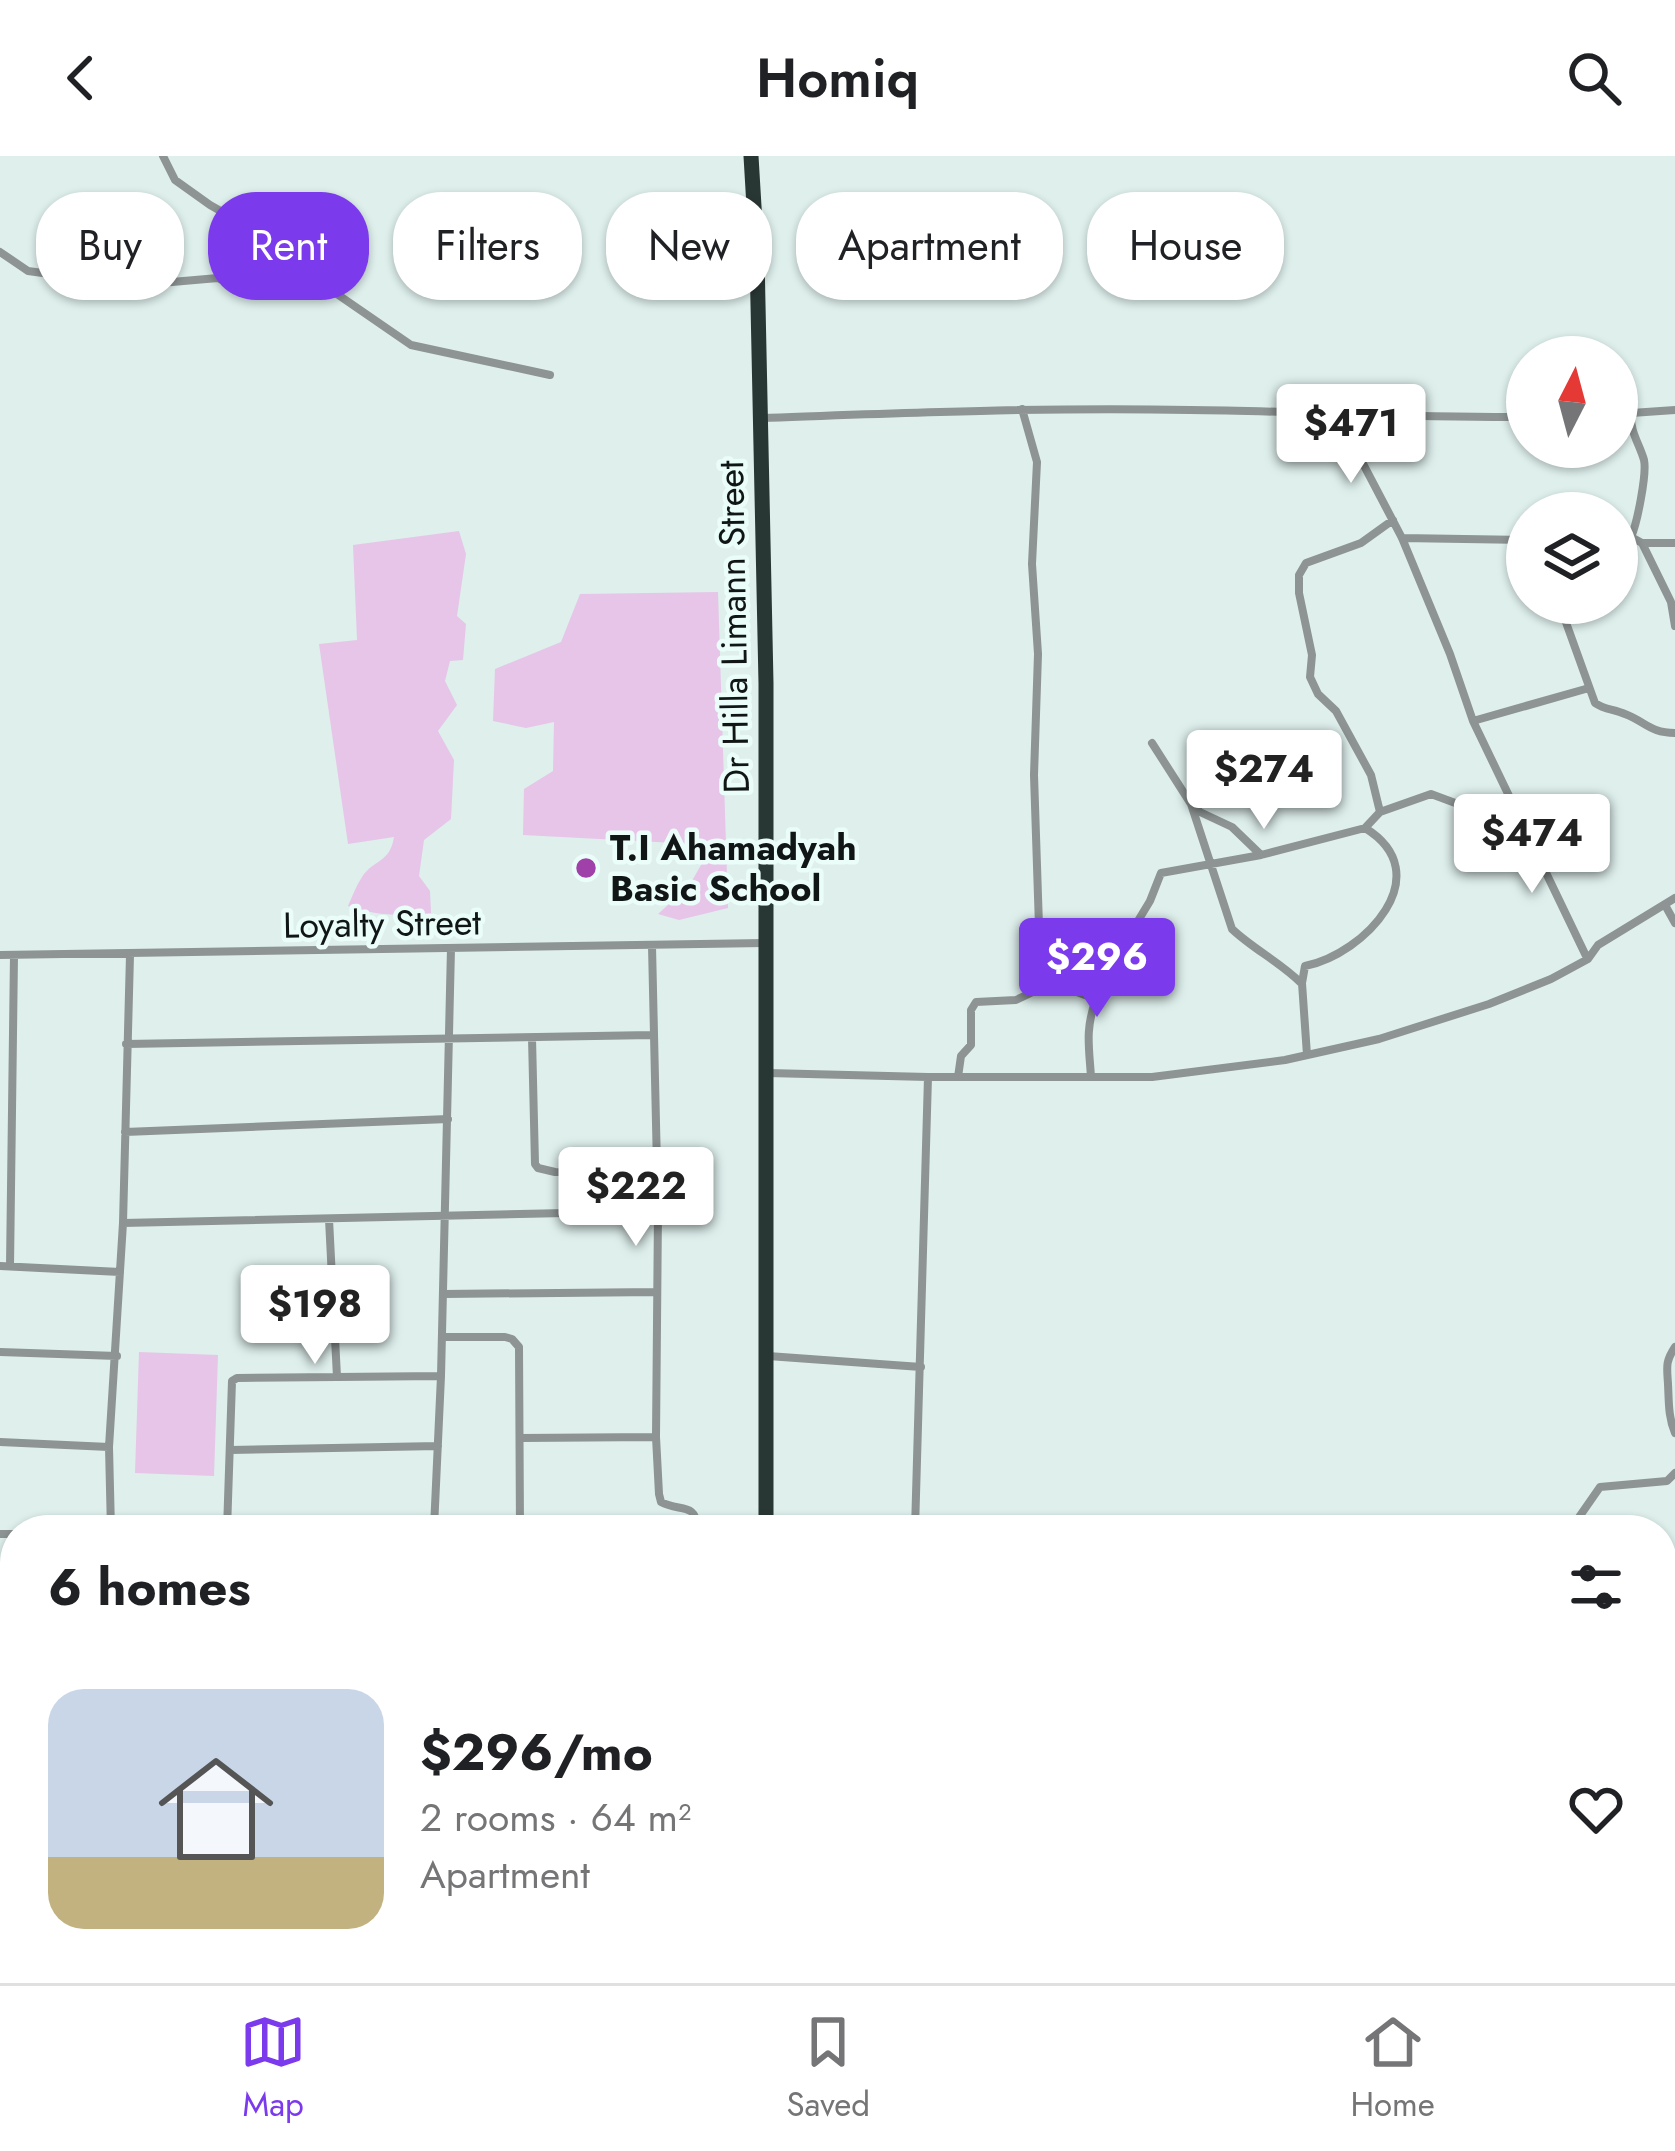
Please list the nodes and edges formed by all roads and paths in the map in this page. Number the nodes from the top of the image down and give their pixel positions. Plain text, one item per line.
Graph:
1 (163, 156) edge
2 (752, 156) edge
3 (208, 204) edge
4 (0, 252) edge
5 (208, 279) edge
6 (346, 300) edge
7 (550, 375) dead end
8 (1022, 409) junction
9 (1675, 410) edge
10 (1638, 413) edge
11 (1337, 415) junction
12 (1506, 416) edge
13 (760, 418) junction
14 (1638, 446) edge
15 (1638, 518) edge
16 (1393, 520) junction
17 (1402, 538) junction
18 (1506, 540) edge
19 (1638, 541) edge
20 (1675, 543) edge
21 (1642, 544) junction
22 (1566, 624) edge
23 (1675, 626) edge
24 (1588, 688) junction
25 (1473, 721) junction
26 (1675, 733) edge
27 (1152, 743) dead end
28 (1191, 803) junction
29 (1380, 812) junction
30 (1516, 813) junction
31 (1365, 827) junction
32 (1261, 855) junction
33 (1211, 864) junction
34 (1675, 898) edge
35 (1665, 905) junction
36 (1675, 923) edge
37 (1126, 939) junction
38 (765, 943) junction
39 (652, 946) junction
40 (451, 948) junction
41 (0, 955) edge
42 (14, 955) junction
43 (130, 955) junction
44 (1588, 959) junction
45 (1052, 983) junction
46 (1302, 983) junction
47 (1041, 987) junction
48 (1096, 999) junction
49 (652, 1035) junction
50 (532, 1038) junction
51 (450, 1039) junction
52 (126, 1044) junction
53 (1307, 1054) junction
54 (766, 1073) junction
55 (928, 1077) junction
56 (958, 1077) junction
57 (1091, 1077) junction
58 (448, 1119) junction
59 (125, 1132) junction
60 (657, 1173) junction
61 (658, 1210) junction
62 (445, 1214) junction
63 (328, 1219) junction
64 (123, 1222) junction
65 (5, 1266) edge
66 (121, 1272) junction
67 (657, 1292) junction
68 (442, 1294) junction
69 (442, 1337) junction
70 (1675, 1347) edge
71 (0, 1352) edge
72 (766, 1355) junction
73 (117, 1356) junction
74 (921, 1366) junction
75 (441, 1376) junction
76 (337, 1377) junction
77 (1675, 1433) edge
78 (656, 1437) junction
79 (520, 1438) junction
80 (0, 1442) edge
81 (438, 1446) junction
82 (109, 1447) junction
83 (230, 1450) junction
84 (1675, 1473) edge
85 (111, 1515) edge
86 (228, 1515) edge
87 (435, 1515) edge
88 (520, 1515) edge
89 (695, 1515) edge
90 (766, 1515) edge
91 (915, 1515) edge
92 (1580, 1515) edge

1 - 3 street
2 - 13 highway, Dr Hilla Limann Street
4 - 5 street
6 - 7 street
8 - 11 street
8 - 13 street
8 - 47 street
9 - 10 street
11 - 12 street
11 - 16 street
13 - 38 highway, Dr Hilla Limann Street
14 - 15 street
16 - 17 street
16 - 29 street
17 - 18 street
17 - 25 street
19 - 21 street
20 - 21 street
21 - 23 street
22 - 24 street
24 - 25 street
24 - 26 street
25 - 30 street
27 - 28 street
28 - 32 street
28 - 33 street
29 - 30 street
29 - 31 street
30 - 44 street
31 - 32 street
31 - 46 street
32 - 33 street
33 - 37 street
33 - 46 street
34 - 35 street
35 - 36 street
35 - 44 street
37 - 45 street
37 - 48 street
38 - 39 street, Loyalty Street
38 - 54 highway, Dr Hilla Limann Street
39 - 40 street, Loyalty Street
39 - 49 street
40 - 43 street, Loyalty Street
40 - 51 street
41 - 42 street, Loyalty Street
42 - 43 street, Loyalty Street
42 - 65 street
43 - 52 street
44 - 53 street
45 - 47 street
45 - 48 street
46 - 53 street
47 - 56 street
48 - 57 street
49 - 50 street
49 - 60 street
50 - 51 street
50 - 60 street
51 - 52 street
51 - 58 street
52 - 59 street
53 - 57 street
54 - 55 street
54 - 72 highway, Dr Hilla Limann Street
55 - 56 street
55 - 74 street
56 - 57 street
58 - 59 street
58 - 62 street
59 - 64 street
60 - 61 street
61 - 62 street
61 - 67 street
62 - 63 street
62 - 68 street
63 - 64 street
63 - 76 street
64 - 66 street
65 - 66 street
66 - 73 street
67 - 68 street
67 - 78 street
68 - 69 street
69 - 75 street
69 - 79 street
70 - 77 street
71 - 73 street
72 - 74 street
72 - 90 highway, Dr Hilla Limann Street
73 - 82 street
74 - 91 street
75 - 76 street
75 - 81 street
76 - 83 street
78 - 79 street
78 - 89 street
79 - 88 street
80 - 82 street
81 - 83 street
81 - 87 street
82 - 85 street
83 - 86 street
84 - 92 street

